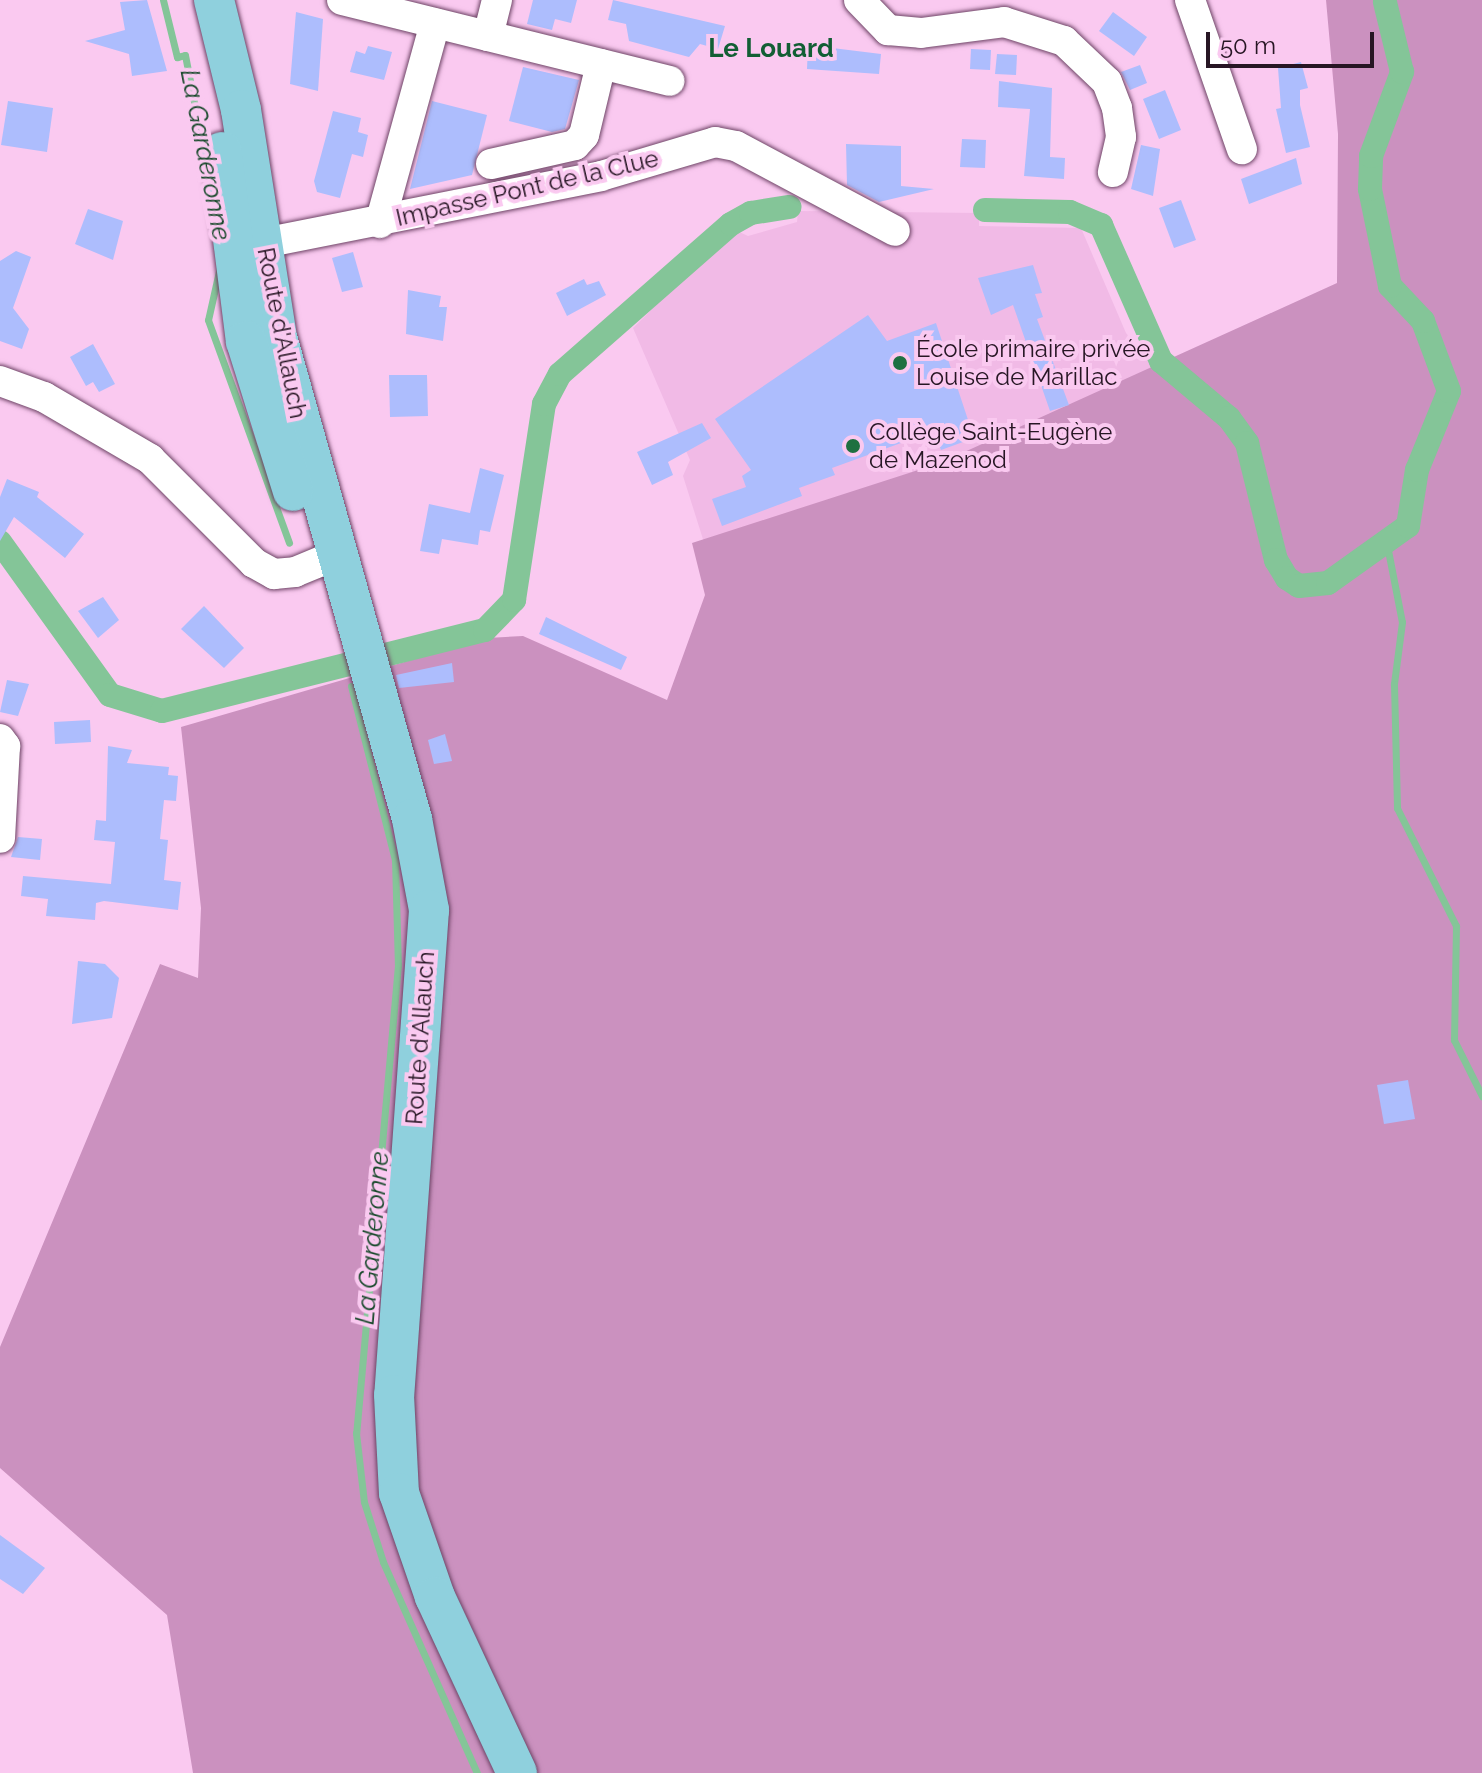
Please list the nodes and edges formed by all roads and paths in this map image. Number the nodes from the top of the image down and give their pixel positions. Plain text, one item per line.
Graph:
1 (189, 0) edge
2 (214, 0) edge
3 (342, 0) edge
4 (497, 0) edge
5 (859, 0) edge
6 (1190, 0) edge
7 (435, 23) junction
8 (488, 36) junction
9 (601, 64) junction
10 (670, 81) dead end
11 (229, 111) junction
12 (1242, 149) dead end
13 (491, 164) dead end
14 (1113, 172) dead end
15 (380, 223) junction
16 (895, 231) dead end
17 (249, 246) junction
18 (0, 381) edge
19 (330, 558) junction
20 (0, 739) edge
21 (0, 838) edge
22 (517, 1773) edge

1 - 11 main road, Route d'Allauch
2 - 11 main road, Route d'Allauch
3 - 7 street
4 - 8 street
5 - 14 street
6 - 12 street
7 - 8 street
7 - 15 street
8 - 9 street
9 - 10 street
9 - 13 street
11 - 17 main road, Route d'Allauch
15 - 16 street, Impasse Pont de la Clue
15 - 17 street, Impasse Pont de la Clue
17 - 19 main road, Route d'Allauch
18 - 19 street
19 - 22 main road, Route d'Allauch
20 - 21 street

